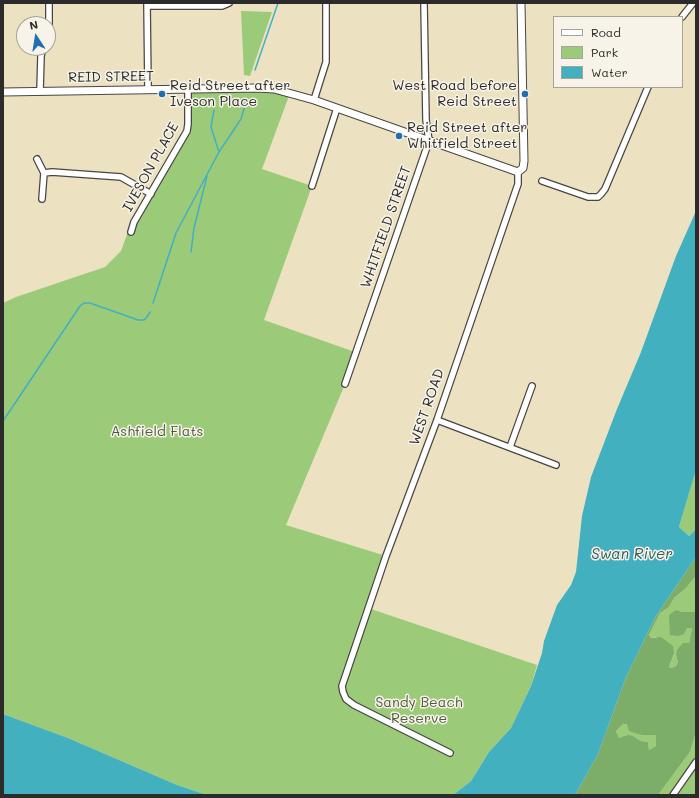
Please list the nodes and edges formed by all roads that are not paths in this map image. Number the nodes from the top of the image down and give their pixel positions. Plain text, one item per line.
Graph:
1 (49, 3) edge
2 (230, 3) edge
3 (326, 3) edge
4 (424, 3) edge
5 (521, 3) edge
6 (693, 3) edge
7 (147, 4) edge
8 (50, 16) edge
9 (683, 16) edge
10 (41, 56) edge
11 (188, 88) junction
12 (648, 88) edge
13 (148, 89) junction
14 (40, 91) junction
15 (3, 92) edge
16 (314, 100) junction
17 (337, 108) junction
18 (429, 141) junction
19 (37, 159) dead end
20 (518, 172) junction
21 (44, 173) junction
22 (542, 181) dead end
23 (312, 186) dead end
24 (151, 194) junction
25 (42, 199) dead end
26 (131, 232) dead end
27 (345, 384) dead end
28 (532, 386) dead end
29 (437, 420) junction
30 (510, 447) junction
31 (556, 465) dead end
32 (450, 753) dead end
33 (696, 762) edge
34 (673, 795) edge

1 - 8 street
2 - 7 street
3 - 16 street
4 - 18 street, WHITFIELD STREET
5 - 20 street, WEST ROAD
6 - 9 street
7 - 13 street
10 - 14 street
11 - 13 street, REID STREET
11 - 16 street, REID STREET
11 - 24 street, IVESON PLACE
12 - 22 street
13 - 14 street, REID STREET
14 - 15 street, REID STREET
16 - 17 street, REID STREET
17 - 18 street, REID STREET
17 - 23 street
18 - 20 street, REID STREET
18 - 27 street, WHITFIELD STREET
19 - 21 street
20 - 29 street, WEST ROAD
21 - 24 street
21 - 25 street
24 - 26 street, IVESON PLACE
28 - 30 street
29 - 30 street
29 - 32 street, WEST ROAD
30 - 31 street
33 - 34 street

